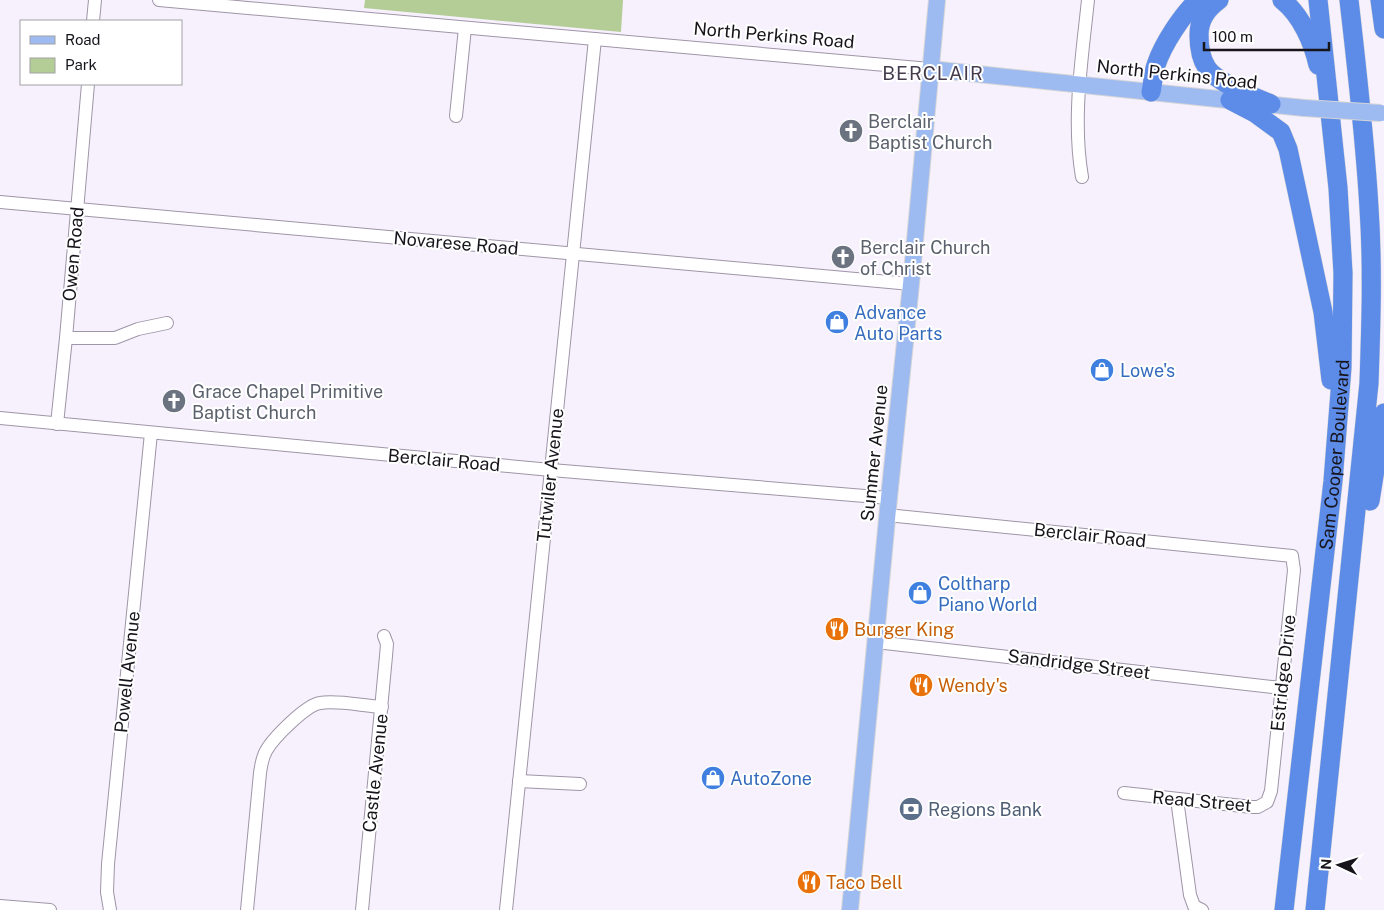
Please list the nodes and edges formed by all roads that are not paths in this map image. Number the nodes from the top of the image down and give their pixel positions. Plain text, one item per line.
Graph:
1 (95, 0) edge
2 (159, 0) edge
3 (937, 0) edge
4 (1088, 0) edge
5 (1198, 0) edge
6 (1220, 0) edge
7 (1282, 0) edge
8 (1318, 0) edge
9 (1349, 0) edge
10 (1380, 0) edge
11 (93, 20) edge
12 (465, 28) junction
13 (1384, 29) edge
14 (595, 40) junction
15 (930, 69) junction
16 (1080, 83) junction
17 (88, 85) edge
18 (1151, 92) junction
19 (1230, 100) junction
20 (1271, 104) junction
21 (1382, 114) edge
22 (456, 116) dead end
23 (1331, 122) junction
24 (1082, 178) dead end
25 (0, 202) edge
26 (77, 209) junction
27 (574, 254) junction
28 (912, 284) junction
29 (167, 324) dead end
30 (66, 338) junction
31 (1384, 413) edge
32 (0, 418) edge
33 (57, 424) junction
34 (151, 433) junction
35 (1334, 469) junction
36 (550, 470) junction
37 (889, 498) junction
38 (887, 515) junction
39 (1292, 556) joint
40 (1352, 557) junction
41 (384, 636) dead end
42 (876, 642) junction
43 (1281, 688) junction
44 (382, 707) junction
45 (519, 781) junction
46 (580, 784) dead end
47 (1271, 791) joint
48 (1124, 793) dead end
49 (1177, 799) junction
50 (3, 907) edge
51 (1198, 908) edge
52 (50, 910) edge
53 (110, 910) edge
54 (247, 910) edge
55 (362, 910) edge
56 (506, 910) edge
57 (850, 910) edge
58 (1284, 910) edge
59 (1315, 910) edge

1 - 11 street
2 - 12 street, North Perkins Road
3 - 15 main road, Summer Avenue
4 - 16 street
5 - 18 highway
6 - 20 highway
7 - 23 highway
8 - 23 highway, Sam Cooper Boulevard
9 - 40 highway, Sam Cooper Boulevard
10 - 13 highway
12 - 14 street, North Perkins Road
12 - 22 street
14 - 15 street, North Perkins Road
14 - 27 street, Tutwiler Avenue
15 - 16 main road, North Perkins Road
15 - 28 main road, Summer Avenue
16 - 18 main road, North Perkins Road
16 - 24 street
17 - 26 street, Owen Road
18 - 19 main road, North Perkins Road
19 - 20 main road, North Perkins Road
19 - 35 highway
20 - 21 main road, North Perkins Road, bridge
23 - 35 highway, Sam Cooper Boulevard
25 - 26 street, Novarese Road
26 - 27 street, Novarese Road
26 - 30 street, Owen Road
27 - 28 street, Novarese Road
27 - 36 street, Tutwiler Avenue
28 - 37 main road, Summer Avenue
29 - 30 street
30 - 33 street, Owen Road
31 - 40 highway
32 - 33 street, Berclair Road
33 - 34 street, Berclair Road
34 - 36 street, Berclair Road
34 - 53 street, Powell Avenue
35 - 58 highway, Sam Cooper Boulevard
36 - 37 street, Berclair Road
36 - 45 street, Tutwiler Avenue
37 - 38 main road, Summer Avenue
38 - 39 street, Berclair Road
38 - 42 main road, Summer Avenue
39 - 43 street, Estridge Drive
40 - 59 highway, Sam Cooper Boulevard
41 - 44 street, Castle Avenue
42 - 43 street, Sandridge Street
42 - 57 main road, Summer Avenue
43 - 47 street, Estridge Drive
44 - 54 street
44 - 55 street, Castle Avenue
45 - 46 street
45 - 56 street, Tutwiler Avenue
47 - 49 street, Read Street
48 - 49 street, Read Street
49 - 51 street
50 - 52 street

